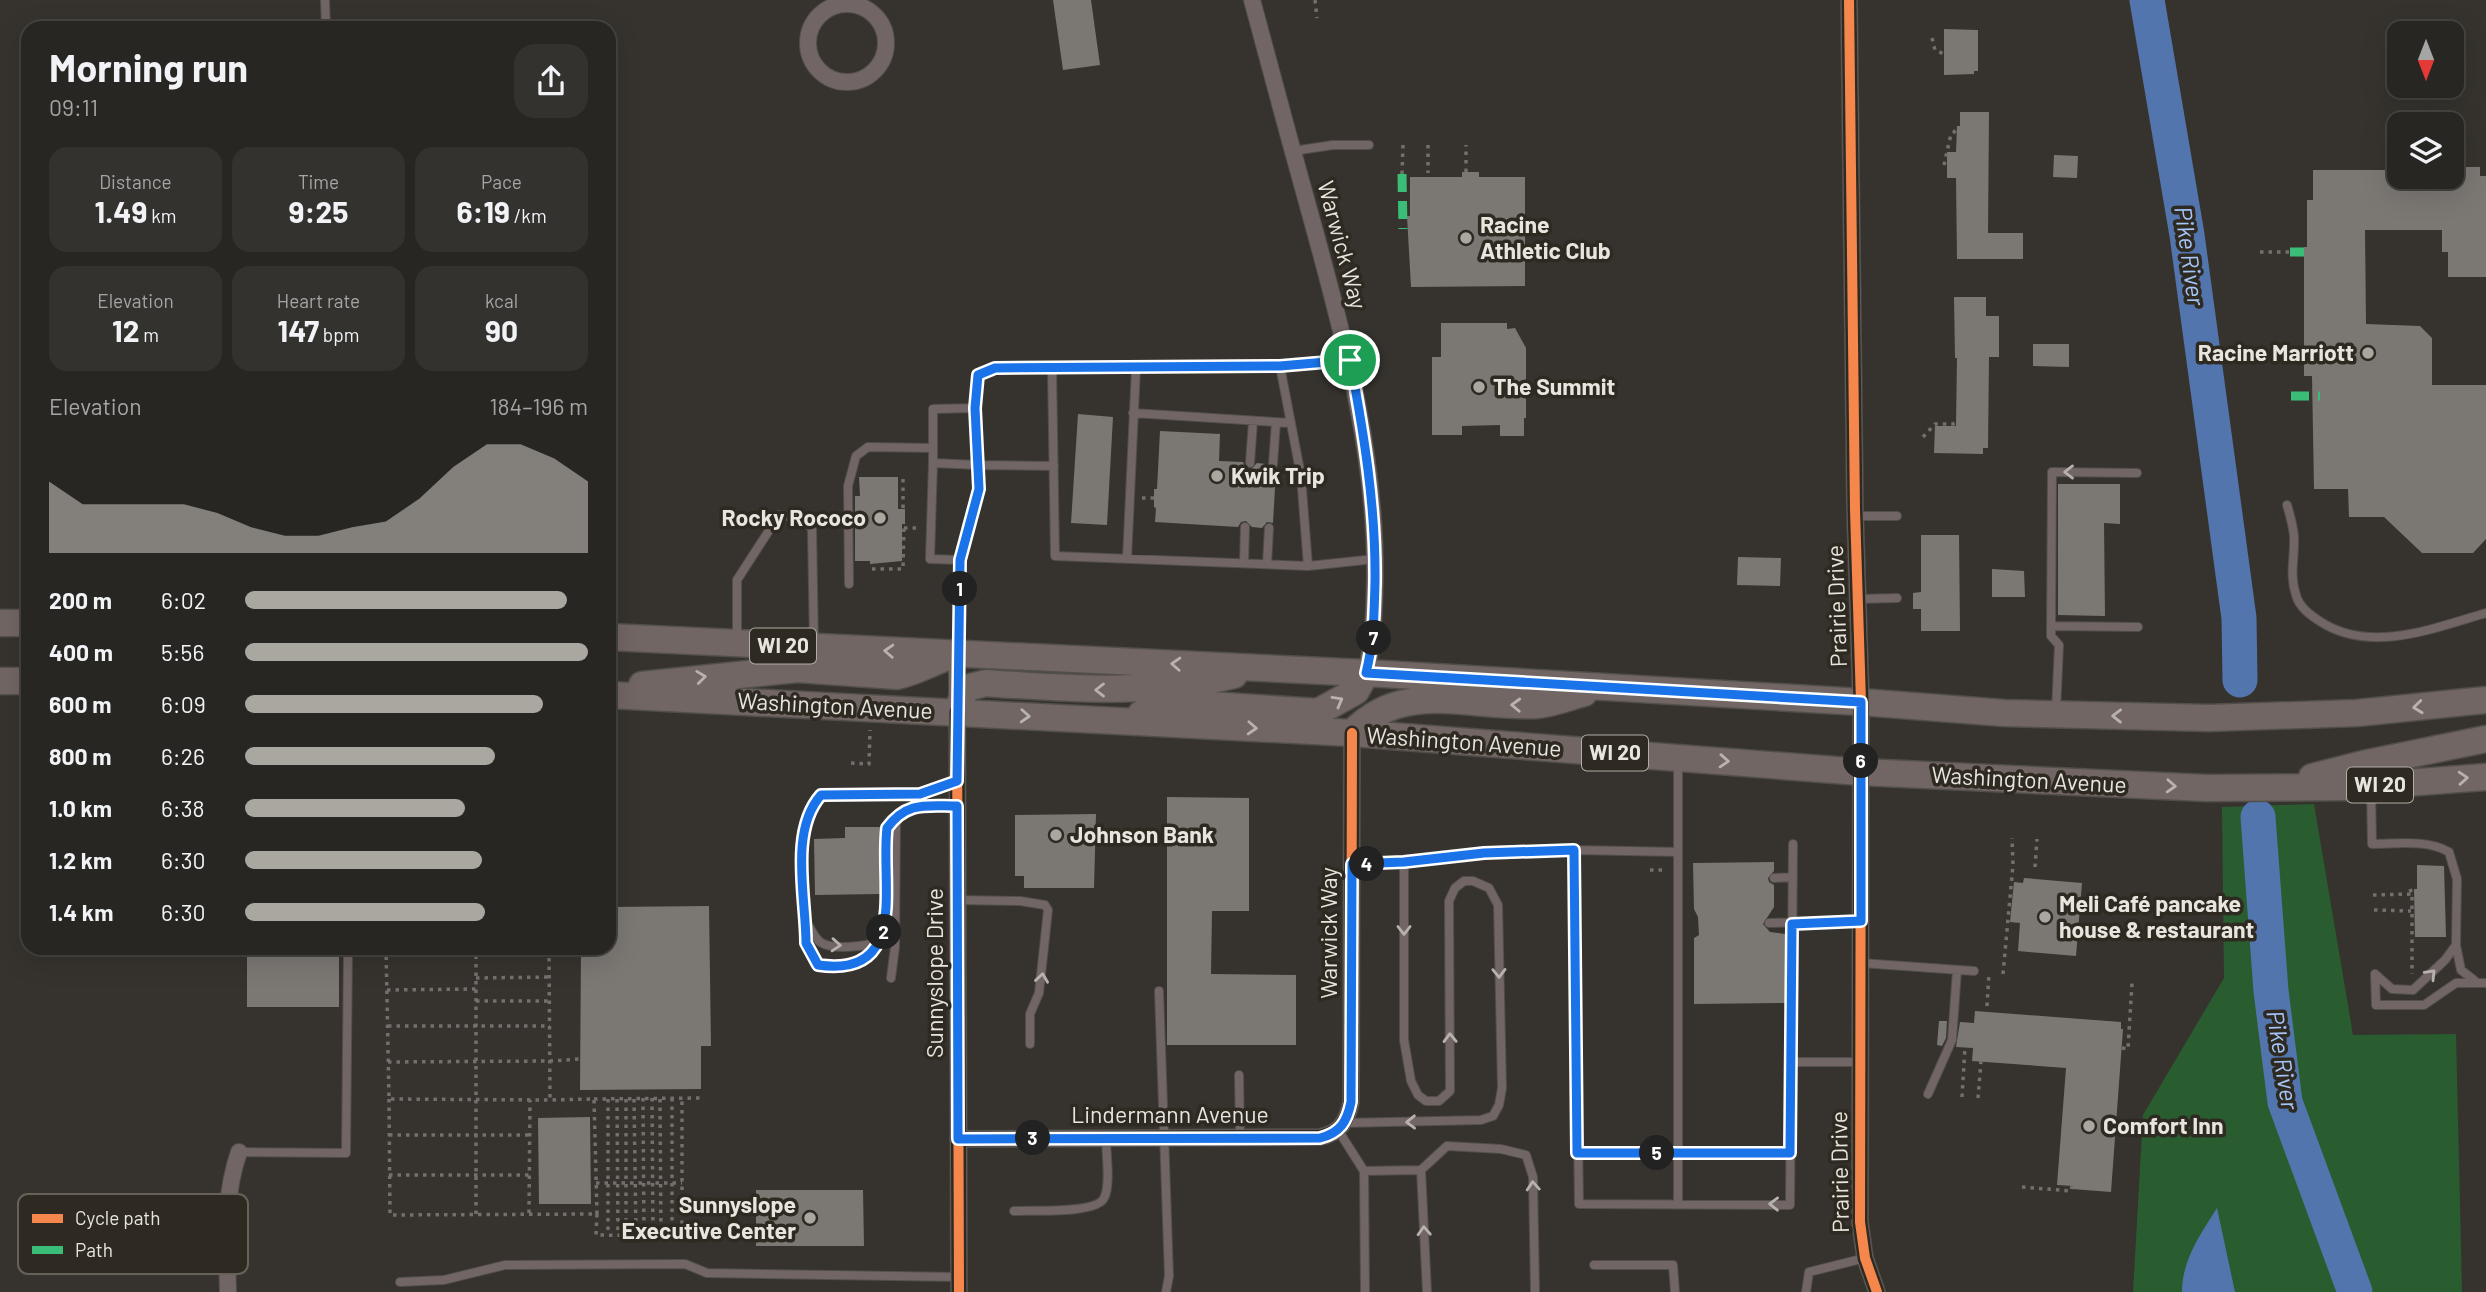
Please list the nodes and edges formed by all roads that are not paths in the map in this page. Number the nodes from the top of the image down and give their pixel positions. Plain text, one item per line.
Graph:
1 (325, 0) edge
2 (1252, 0) edge
3 (1849, 0) edge
4 (830, 3) edge
5 (326, 21) edge
6 (1369, 145) dead end
7 (1293, 151) junction
8 (1350, 360) junction
9 (1280, 366) junction
10 (1136, 368) junction
11 (1052, 369) junction
12 (975, 408) junction
13 (1133, 413) junction
14 (1253, 421) junction
15 (1276, 422) junction
16 (1291, 423) junction
17 (933, 448) junction
18 (933, 463) junction
19 (1250, 463) dead end
20 (1273, 464) dead end
21 (978, 465) junction
22 (1054, 466) junction
23 (2137, 473) dead end
24 (2287, 505) dead end
25 (1855, 516) junction
26 (1897, 516) dead end
27 (1245, 527) dead end
28 (1269, 528) dead end
29 (1127, 559) junction
30 (1375, 559) junction
31 (960, 560) junction
32 (1244, 563) junction
33 (1267, 564) junction
34 (1308, 566) junction
35 (849, 584) dead end
36 (1897, 598) dead end
37 (1857, 599) junction
38 (2486, 613) edge
39 (0, 623) edge
40 (21, 623) edge
41 (2051, 626) junction
42 (2138, 627) dead end
43 (616, 637) edge
44 (737, 643) junction
45 (814, 647) junction
46 (957, 654) junction
47 (1265, 668) junction
48 (1366, 673) junction
49 (0, 681) edge
50 (21, 681) edge
51 (1606, 687) junction
52 (616, 688) edge
53 (616, 695) edge
54 (2486, 700) edge
55 (1861, 702) junction
56 (957, 712) junction
57 (2055, 714) junction
58 (1130, 721) junction
59 (1352, 733) junction
60 (2486, 739) edge
61 (1678, 758) junction
62 (1861, 772) junction
63 (2371, 774) junction
64 (2486, 777) edge
65 (957, 781) junction
66 (957, 806) junction
67 (896, 817) junction
68 (1793, 844) dead end
69 (1574, 850) junction
70 (1678, 852) junction
71 (1404, 862) junction
72 (1352, 864) junction
73 (1793, 877) junction
74 (1774, 878) dead end
75 (957, 900) junction
76 (806, 920) junction
77 (1861, 921) junction
78 (1769, 923) dead end
79 (1792, 924) junction
80 (879, 943) junction
81 (2456, 945) junction
82 (348, 955) edge
83 (1861, 963) junction
84 (1957, 970) junction
85 (1974, 971) dead end
86 (891, 978) dead end
87 (2484, 983) edge
88 (1159, 991) dead end
89 (1030, 1044) dead end
90 (1791, 1062) junction
91 (1860, 1062) junction
92 (1239, 1075) dead end
93 (1928, 1094) dead end
94 (1341, 1127) junction
95 (1106, 1138) junction
96 (1165, 1138) junction
97 (1240, 1138) junction
98 (958, 1139) junction
99 (239, 1152) joint
100 (1577, 1153) junction
101 (1678, 1153) junction
102 (1790, 1153) junction
103 (1421, 1170) junction
104 (1364, 1171) junction
105 (229, 1194) edge
106 (1678, 1203) junction
107 (1014, 1211) dead end
108 (1865, 1258) junction
109 (1594, 1265) dead end
110 (228, 1274) edge
111 (400, 1282) dead end
112 (958, 1284) edge
113 (228, 1292) edge
114 (1166, 1292) edge
115 (1365, 1292) edge
116 (1427, 1292) edge
117 (1535, 1292) edge
118 (1675, 1292) edge
119 (1806, 1292) edge
120 (1877, 1292) edge

1 - 5 lane
2 - 7 street, Warwick Way
3 - 25 street, Prairie Drive
4 - 4 street
6 - 7 lane
7 - 8 street, Warwick Way
8 - 9 lane
8 - 30 street, Warwick Way
9 - 10 lane
9 - 16 lane
10 - 11 lane
10 - 13 lane
11 - 12 lane
11 - 22 lane
12 - 17 lane
12 - 21 lane
13 - 14 lane
13 - 29 lane
14 - 15 lane
14 - 19 lane
15 - 16 lane
15 - 20 lane
16 - 34 lane
17 - 18 lane
17 - 35 lane
18 - 21 lane
18 - 31 lane
21 - 22 lane
21 - 31 lane
22 - 29 lane
23 -> 41 lane
24 - 38 lane
25 - 26 lane
25 - 37 street, Prairie Drive
27 - 32 lane
28 - 33 lane
29 - 32 lane
30 - 34 lane
30 - 48 street, Warwick Way
31 - 46 lane
32 - 33 lane
33 - 34 lane
36 - 37 lane
37 - 55 street, Prairie Drive
39 - 40 main road
41 - 42 lane
41 - 57 lane
43 - 44 main road, WI 20
44 - 45 main road, WI 20
44 - 45 lane
46 -> 45 main road, WI 20
47 -> 46 main road, WI 20
52 -> 46 main road
46 - 56 street, Sunnyslope Drive
47 - 48 main road, WI 20
47 -> 56 main road
48 - 51 main road, WI 20
58 -> 48 main road
49 - 50 main road
51 - 55 main road, WI 20
51 -> 59 main road
53 - 56 main road, Washington Avenue / WI 20
54 -> 57 main road, WI 20
55 - 57 main road, WI 20
55 - 62 street, Prairie Drive
56 -> 58 main road, Washington Avenue / WI 20
56 - 65 street, Sunnyslope Drive
58 -> 59 main road, Washington Avenue / WI 20
59 - 61 main road, Washington Avenue / WI 20
59 - 72 street, Warwick Way
60 - 63 main road
61 -> 62 main road, Washington Avenue / WI 20
61 - 70 lane
62 -> 63 main road, Washington Avenue / WI 20
62 - 77 street, Prairie Drive
63 -> 64 main road, WI 20
63 - 81 lane
65 - 66 street, Sunnyslope Drive
65 - 76 lane
66 - 67 lane
66 - 75 street, Sunnyslope Drive
67 - 80 lane
67 - 86 lane
68 - 73 lane
69 - 70 lane
69 - 71 lane
69 - 100 lane
70 - 101 lane
71 - 72 lane
71 -> 94 lane
72 - 94 street, Warwick Way
73 - 74 lane
73 - 79 lane
89 -> 75 lane
75 - 98 street, Sunnyslope Drive
76 -> 80 lane
76 - 80 lane
77 - 79 lane
77 - 83 street, Prairie Drive
78 - 79 lane
79 - 90 lane
81 - 87 lane
87 -> 81 lane
82 - 99 lane
83 - 84 lane
83 - 91 street, Prairie Drive
84 - 85 lane
84 - 93 lane
88 - 96 lane
90 - 91 lane
90 - 102 lane
91 - 108 street, Prairie Drive
92 - 97 lane
94 - 97 street, Lindermann Avenue
94 - 104 lane
95 - 96 street, Lindermann Avenue
95 - 98 street, Lindermann Avenue
95 - 107 lane
96 - 97 street, Lindermann Avenue
96 - 114 lane
98 - 112 street, Sunnyslope Drive
99 - 105 street
100 - 101 lane
100 - 106 lane
101 - 102 lane
101 - 106 lane
102 -> 106 lane
103 - 104 lane
116 -> 103 lane
117 -> 103 lane
104 - 115 lane
108 - 119 lane
108 - 120 street, Prairie Drive
109 - 118 lane
110 - 113 street
111 - 112 lane

